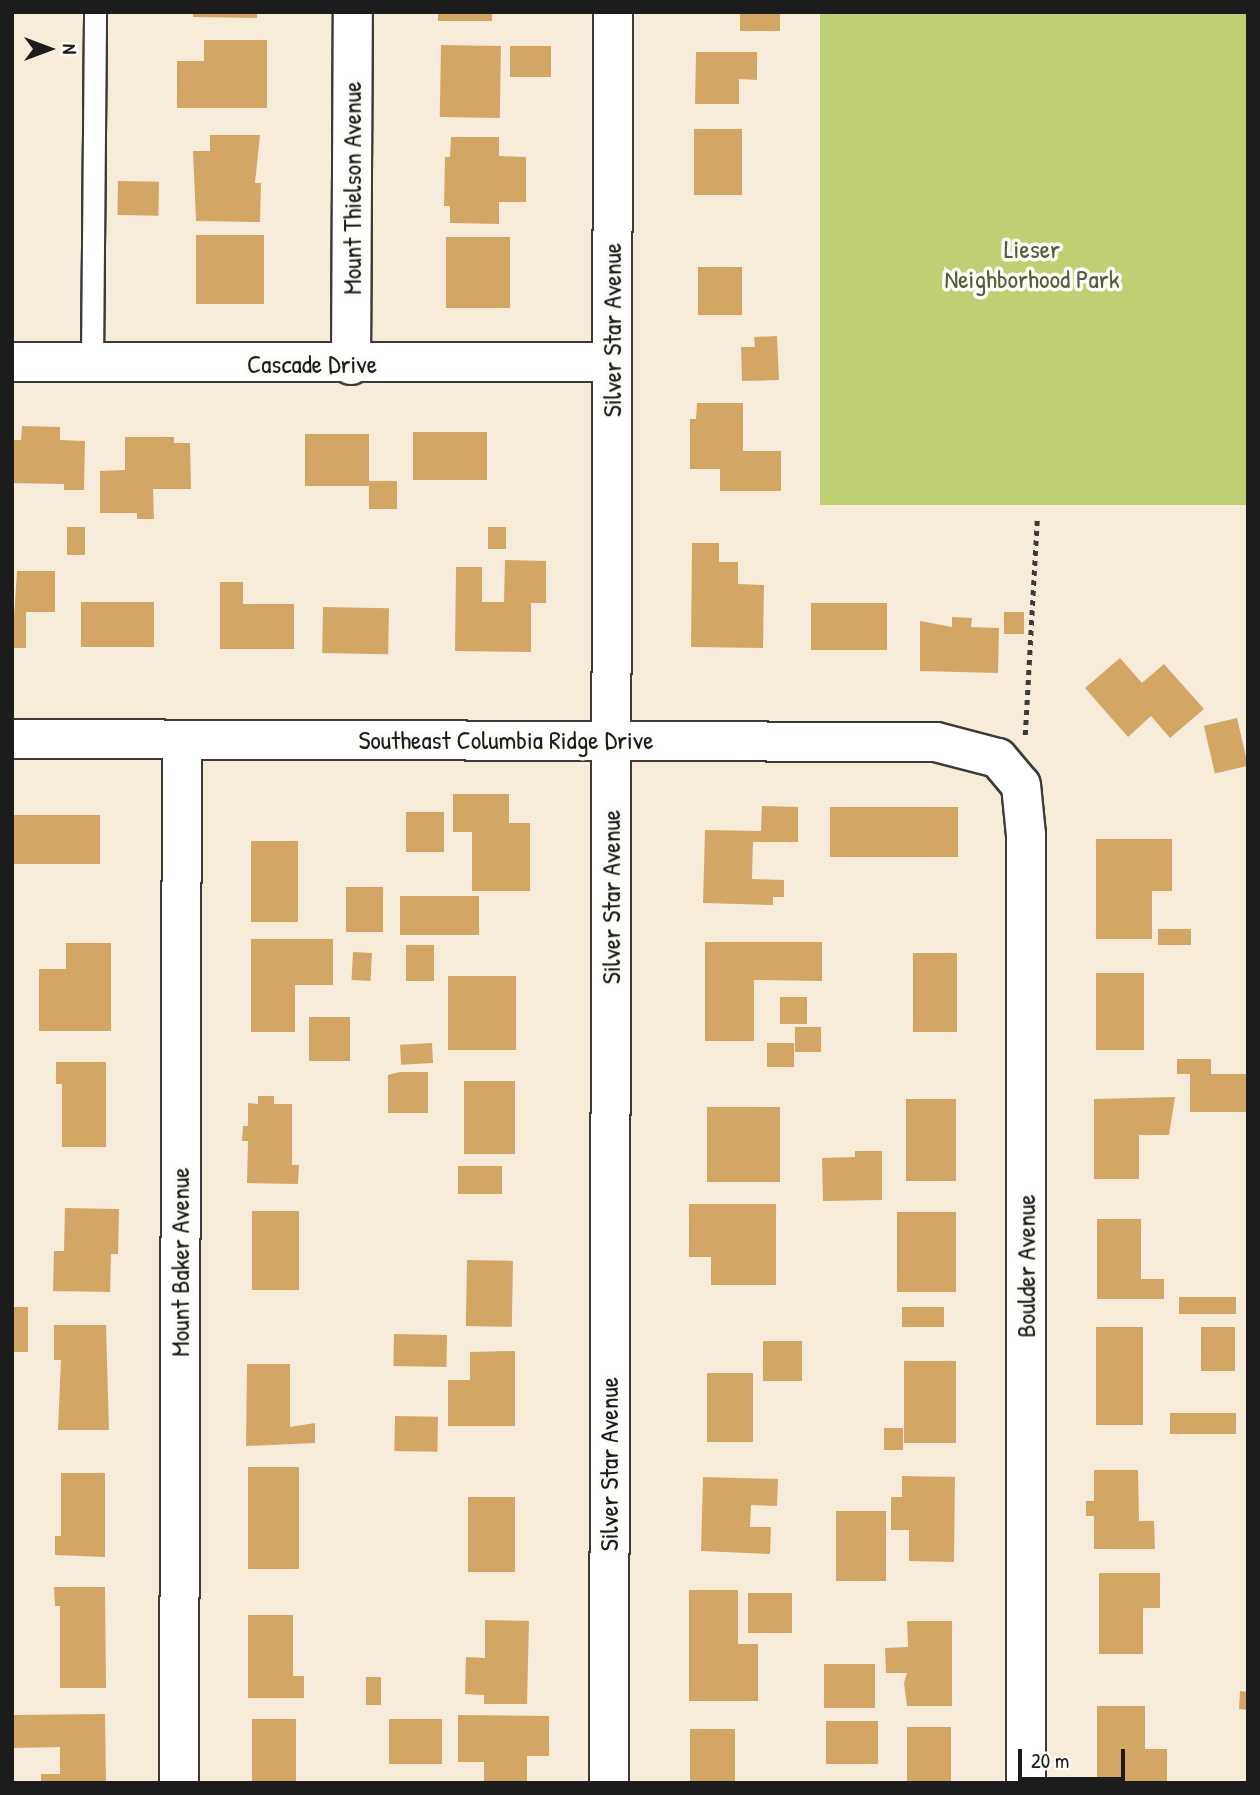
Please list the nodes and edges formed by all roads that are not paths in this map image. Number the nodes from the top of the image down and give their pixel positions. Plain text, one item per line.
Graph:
1 (95, 12) edge
2 (353, 12) edge
3 (613, 12) edge
4 (12, 362) edge
5 (92, 362) junction
6 (611, 362) junction
7 (351, 365) junction
8 (12, 739) edge
9 (611, 739) junction
10 (182, 741) junction
11 (1003, 764) joint
12 (178, 1783) edge
13 (609, 1783) edge
14 (1026, 1783) edge

1 - 5 lane
2 - 7 street, Mount Thielson Avenue
3 - 6 street, Silver Star Avenue
4 - 5 street, Cascade Drive
5 - 7 street, Cascade Drive
6 - 7 street, Cascade Drive
6 - 9 street, Silver Star Avenue
8 - 10 street, Southeast Columbia Ridge Drive
9 - 10 street, Southeast Columbia Ridge Drive
9 - 11 street, Southeast Columbia Ridge Drive
9 - 13 street, Silver Star Avenue
10 - 12 street, Mount Baker Avenue
11 - 14 street, Boulder Avenue

